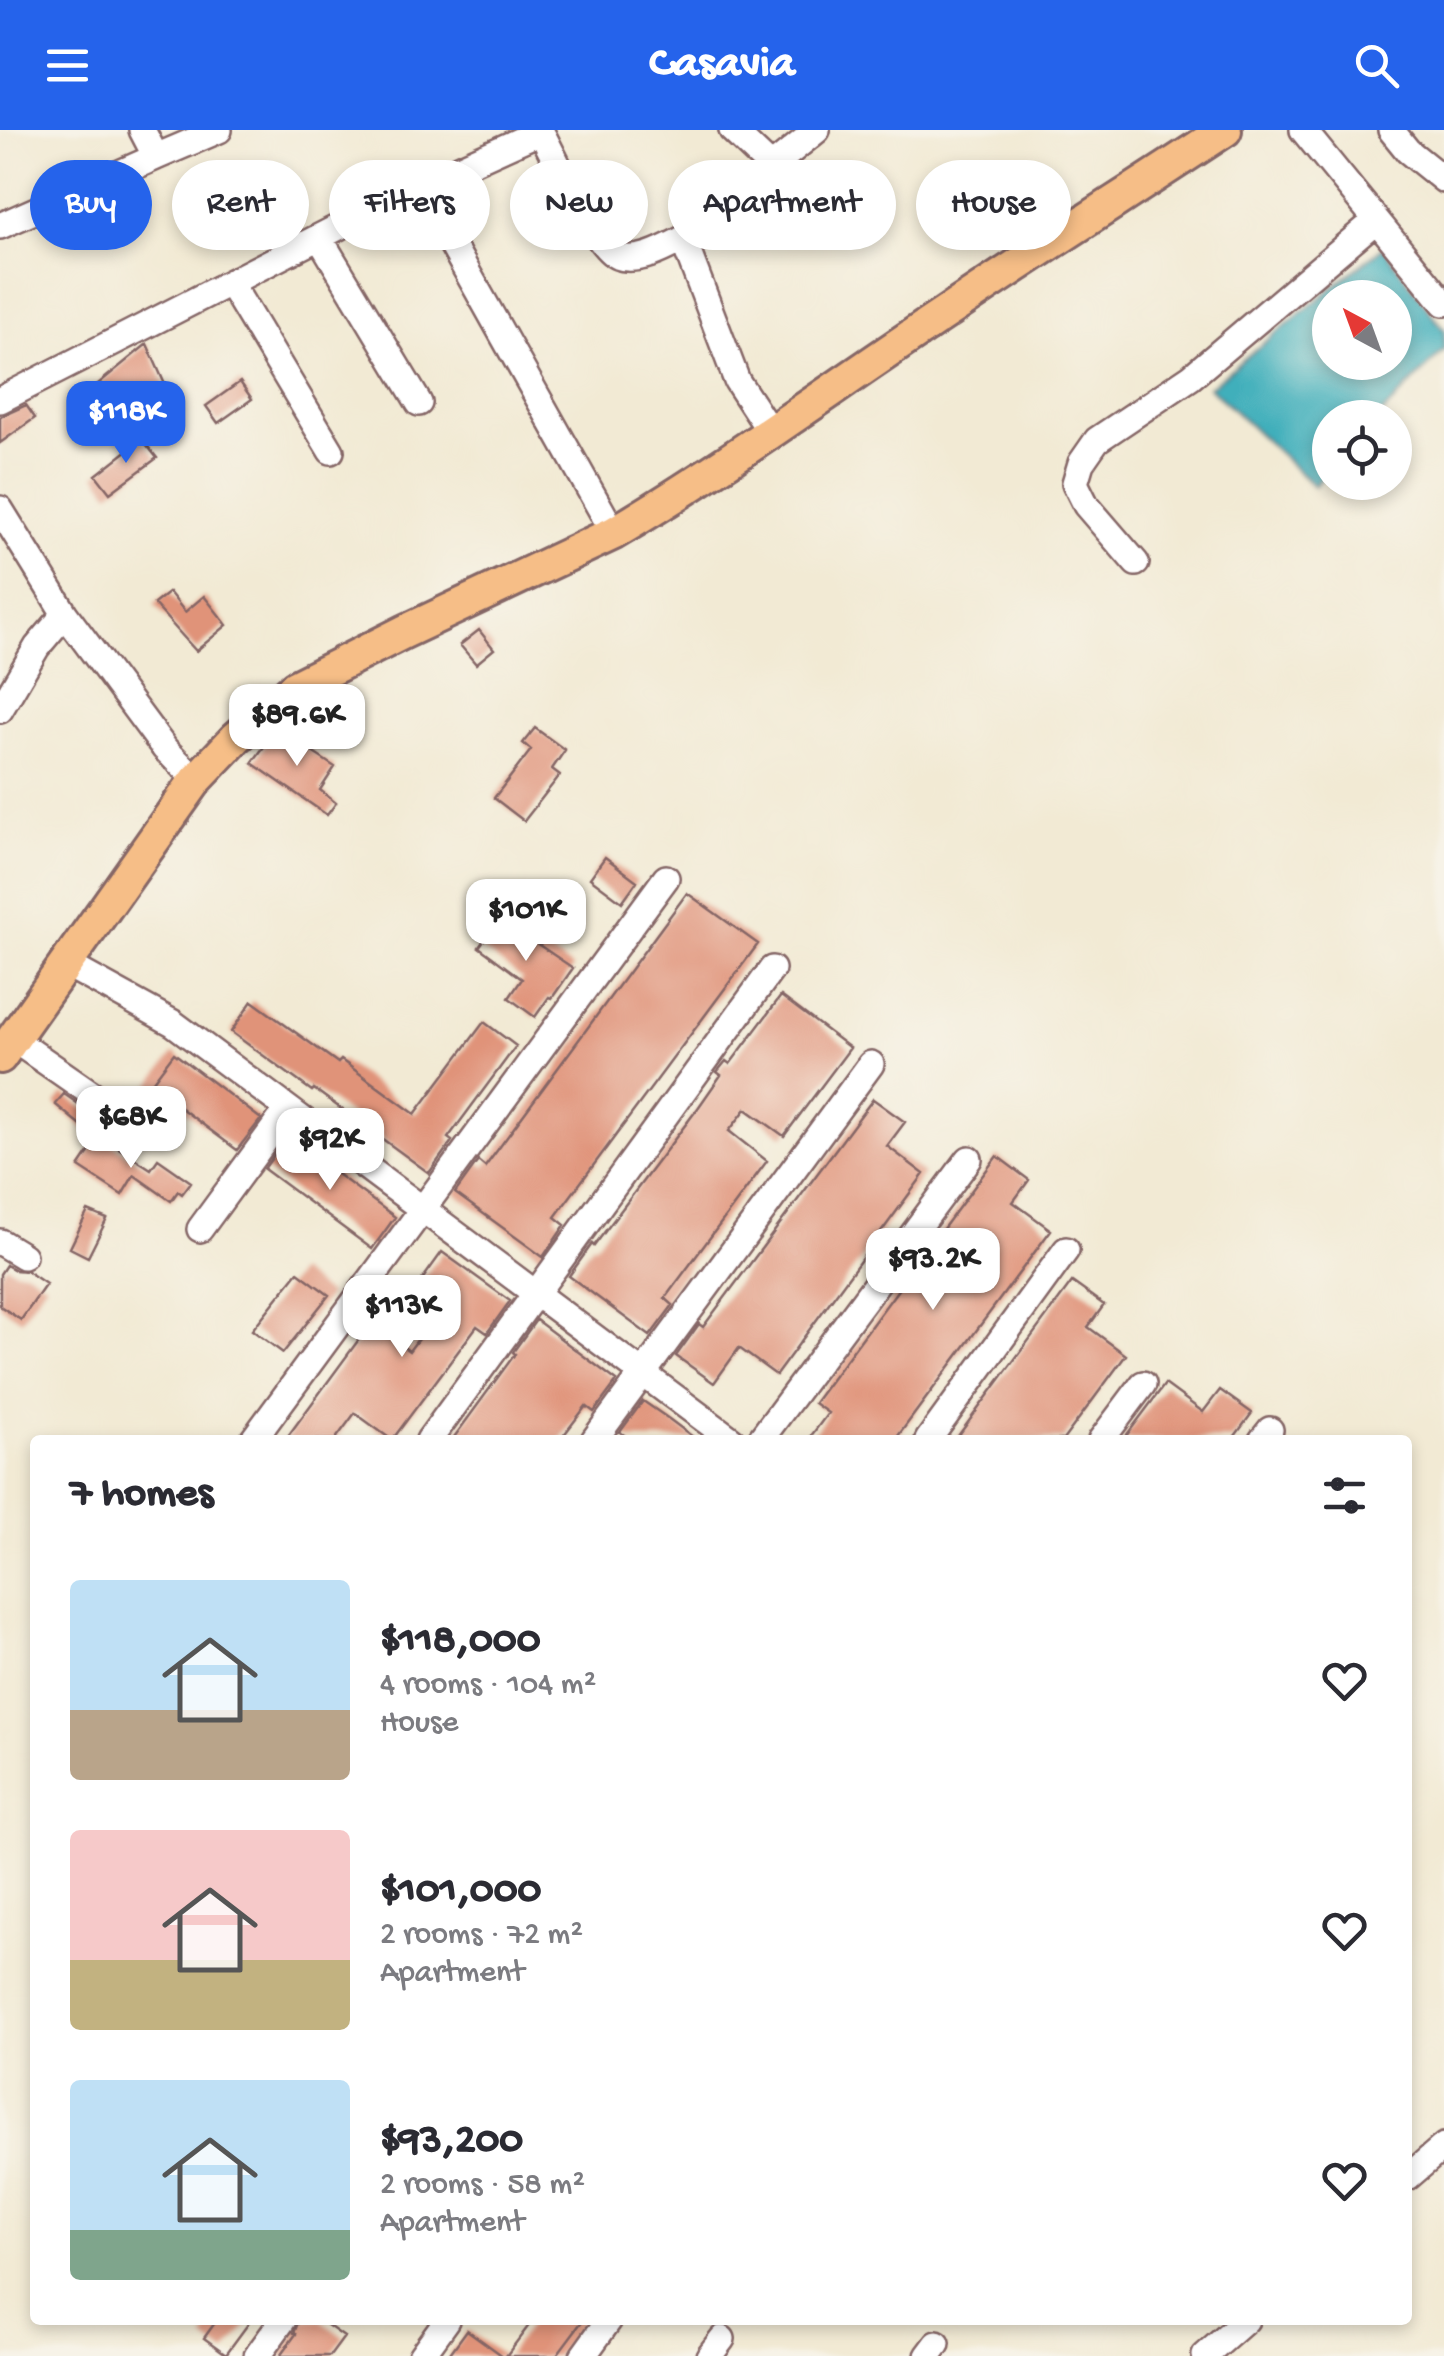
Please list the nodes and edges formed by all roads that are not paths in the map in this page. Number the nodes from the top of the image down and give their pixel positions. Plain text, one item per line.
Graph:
1 (142, 130) edge
2 (219, 130) edge
3 (541, 130) edge
4 (732, 130) edge
5 (817, 130) edge
6 (1224, 130) edge
7 (1303, 130) edge
8 (1390, 130) edge
9 (156, 156) junction
10 (476, 160) edge
11 (764, 160) edge
12 (780, 160) edge
13 (1444, 180) edge
14 (1375, 221) junction
15 (0, 226) edge
16 (329, 232) edge
17 (318, 238) junction
18 (668, 247) edge
19 (456, 250) edge
20 (688, 250) edge
21 (230, 283) junction
22 (1444, 303) edge
23 (0, 400) edge
24 (419, 403) dead end
25 (771, 433) junction
26 (331, 451) dead end
27 (0, 509) edge
28 (614, 533) junction
29 (1136, 564) dead end
30 (66, 614) junction
31 (0, 710) edge
32 (196, 780) junction
33 (666, 878) dead end
34 (66, 964) junction
35 (772, 969) dead end
36 (6, 1048) edge
37 (870, 1064) dead end
38 (108, 1104) dead end
39 (288, 1109) junction
40 (969, 1160) dead end
41 (422, 1209) junction
42 (200, 1229) dead end
43 (0, 1242) edge
44 (1066, 1250) dead end
45 (23, 1256) dead end
46 (536, 1294) junction
47 (643, 1374) junction
48 (1143, 1384) dead end
49 (257, 1435) edge
50 (433, 1435) edge
51 (598, 1435) edge
52 (725, 1435) edge
53 (764, 1435) edge
54 (932, 1435) edge
55 (1106, 1435) edge
56 (1444, 2146) edge
57 (1412, 2174) edge
58 (279, 2325) edge
59 (443, 2325) edge
60 (606, 2325) edge
61 (1240, 2325) edge
62 (257, 2356) edge
63 (421, 2356) edge
64 (583, 2356) edge
65 (1205, 2356) edge

1 - 9 street
2 - 9 street
3 - 10 street
3 - 18 street
4 - 11 street
5 - 12 street
6 - 25 main road
7 - 14 street
8 - 13 street
9 - 15 street
14 - 22 street
14 - 29 street
16 - 17 street
17 - 21 street
17 - 24 street
19 - 28 street
20 - 25 street
21 - 23 street
21 - 26 street
25 - 28 main road
27 - 30 street
28 - 32 main road
30 - 31 street
30 - 32 street
32 - 34 main road
33 - 41 street
34 - 36 main road
34 - 39 street
35 - 46 street
36 - 38 street
37 - 47 street
39 - 41 street
39 - 42 street
40 - 53 street
41 - 46 street
41 - 49 street
43 - 45 street
44 - 54 street
46 - 47 street
46 - 50 street
47 - 51 street
47 - 52 street
48 - 55 street
56 - 57 street
58 - 62 street
59 - 63 street
60 - 64 street
61 - 65 street

